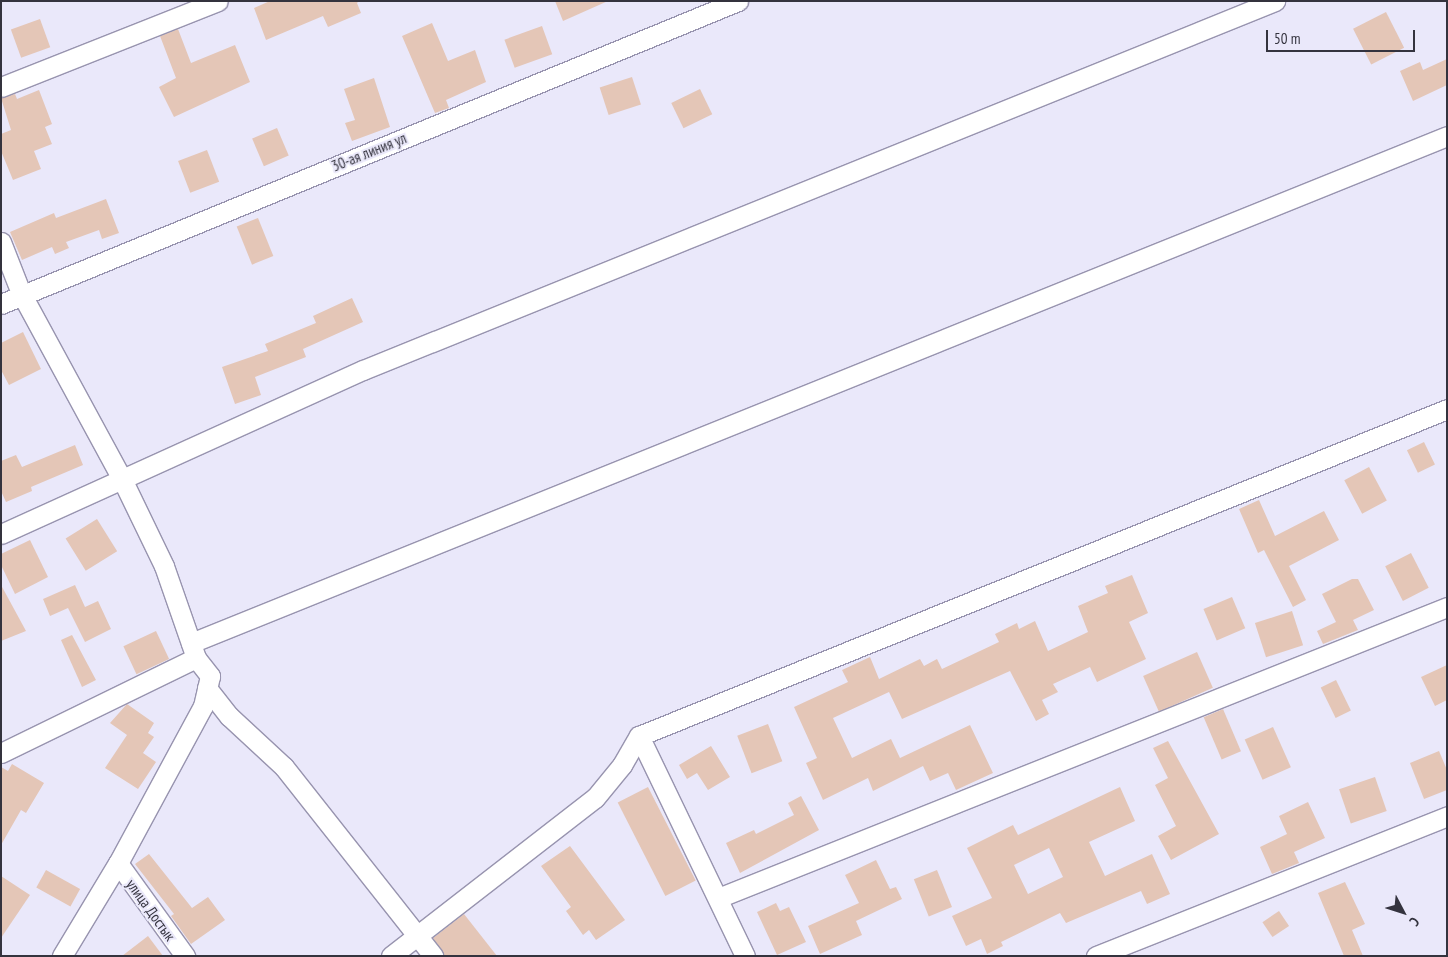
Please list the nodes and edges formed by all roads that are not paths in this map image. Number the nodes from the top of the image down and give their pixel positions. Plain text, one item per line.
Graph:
1 (218, 1) edge
2 (738, 1) edge
3 (1274, 1) edge
4 (1, 87) edge
5 (1447, 136) edge
6 (1, 242) edge
7 (22, 293) junction
8 (1, 304) edge
9 (1447, 409) edge
10 (121, 478) junction
11 (1, 534) edge
12 (1447, 607) edge
13 (193, 651) junction
14 (207, 688) junction
15 (639, 736) junction
16 (1, 753) edge
17 (1447, 816) edge
18 (118, 863) junction
19 (718, 898) junction
20 (418, 934) junction
21 (62, 956) edge
22 (184, 956) edge
23 (391, 956) edge
24 (433, 956) edge
25 (745, 956) edge
26 (1096, 956) edge

1 - 4 street
2 - 7 street, 30-ая линия ул
3 - 10 street
5 - 13 street
6 - 7 street
7 - 8 street, 30-ая линия ул
7 - 10 street
9 - 15 street
10 - 11 street
10 - 13 street
12 - 19 street
13 - 14 street
13 - 16 street
14 - 18 street
14 - 20 street
15 - 19 street
15 - 20 street
17 - 26 street
18 - 21 street
18 - 22 street, улица Достык
19 - 25 street
20 - 23 street
20 - 24 street

